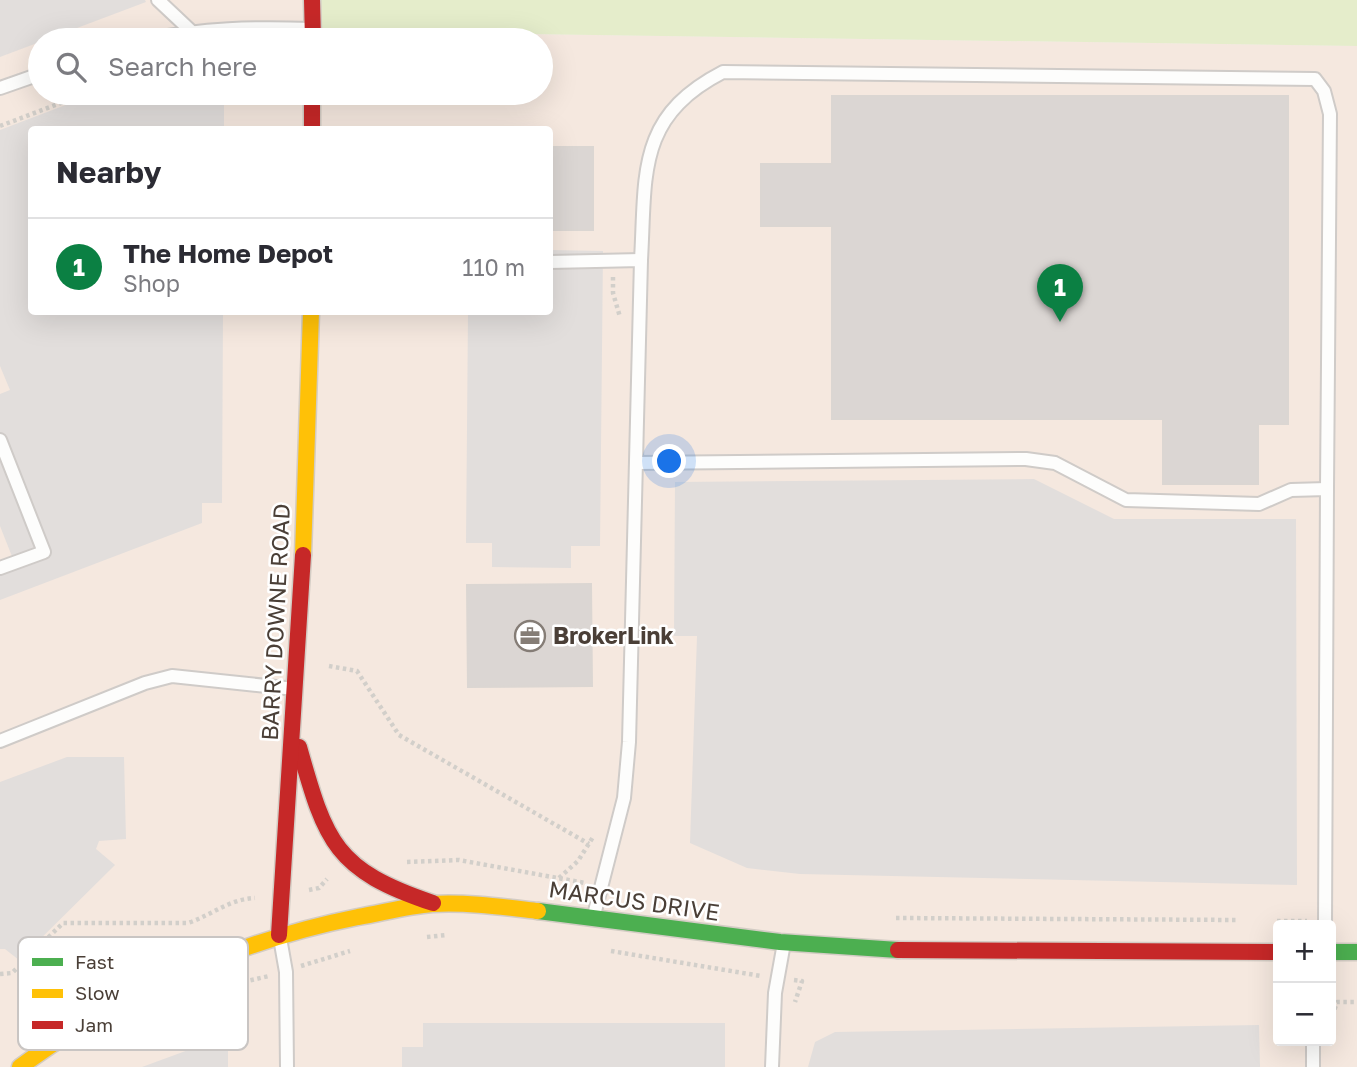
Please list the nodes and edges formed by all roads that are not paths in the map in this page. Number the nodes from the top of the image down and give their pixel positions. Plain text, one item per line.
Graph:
1 (158, 0) edge
2 (312, 0) edge
3 (188, 28) edge
4 (227, 28) edge
5 (248, 28) edge
6 (313, 28) edge
7 (28, 78) edge
8 (0, 88) edge
9 (313, 105) edge
10 (312, 126) edge
11 (641, 260) junction
12 (553, 262) edge
13 (312, 315) edge
14 (0, 440) edge
15 (636, 463) junction
16 (1327, 489) junction
17 (0, 568) edge
18 (295, 689) junction
19 (293, 725) junction
20 (0, 741) edge
21 (436, 904) junction
22 (593, 919) junction
23 (1325, 920) edge
24 (279, 935) junction
25 (784, 943) junction
26 (248, 946) edge
27 (1273, 952) edge
28 (1336, 952) edge
29 (1357, 952) edge
30 (1313, 1046) edge
31 (45, 1050) edge
32 (20, 1067) edge
33 (287, 1067) edge
34 (772, 1067) edge
35 (1313, 1067) edge

1 - 3 lane
2 - 6 street
4 - 5 lane
7 - 8 lane
9 - 10 street
11 - 12 lane
11 - 15 lane
11 - 16 lane
13 - 18 street, BARRY DOWNE ROAD
14 - 17 lane
15 - 16 lane
15 - 22 lane
16 - 23 lane
18 - 19 street, BARRY DOWNE ROAD
18 - 20 lane
19 - 21 street
19 - 24 street, BARRY DOWNE ROAD
21 - 22 street, MARCUS DRIVE
21 - 24 street, MARCUS DRIVE
22 - 25 street, MARCUS DRIVE
24 - 26 street, MARCUS DRIVE
24 - 33 lane
25 - 27 street, MARCUS DRIVE
25 - 34 lane
28 - 29 street
30 - 35 lane
31 - 32 street, MARCUS DRIVE

